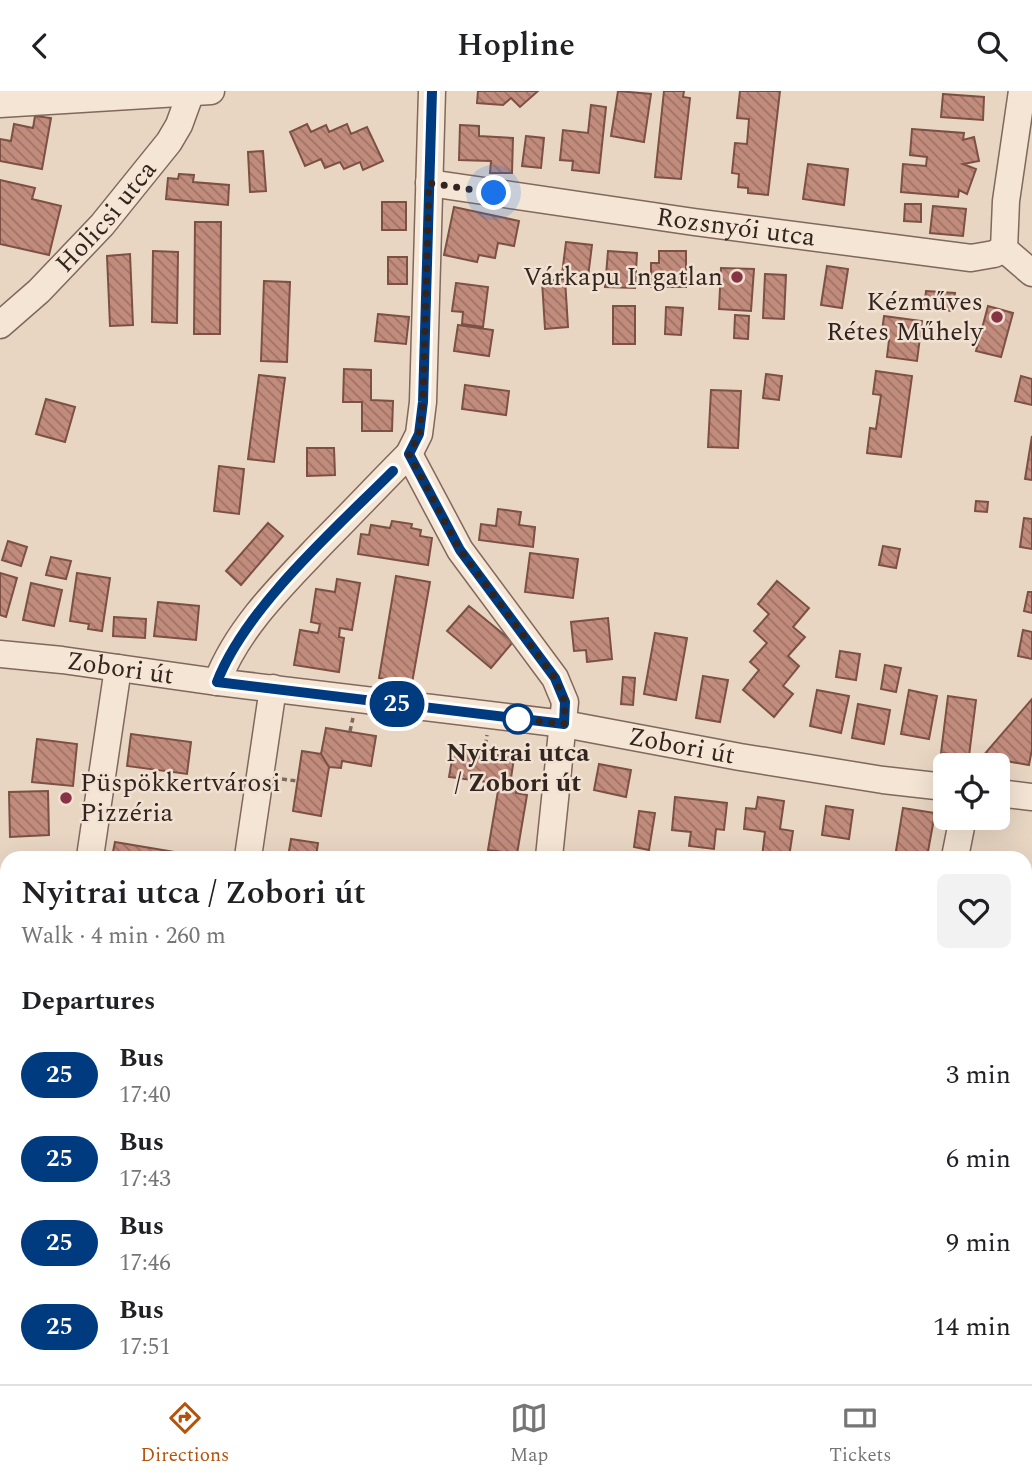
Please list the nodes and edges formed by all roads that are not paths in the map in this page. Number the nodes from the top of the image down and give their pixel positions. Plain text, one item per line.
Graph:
1 (432, 91) edge
2 (1021, 91) edge
3 (201, 92) edge
4 (0, 104) edge
5 (429, 183) junction
6 (1004, 249) junction
7 (1032, 274) edge
8 (0, 325) edge
9 (409, 454) junction
10 (0, 654) edge
11 (118, 668) junction
12 (217, 682) junction
13 (273, 688) junction
14 (564, 724) junction
15 (933, 786) edge
16 (1010, 794) edge
17 (1032, 797) edge
18 (960, 830) edge
19 (91, 851) edge
20 (249, 851) edge
21 (549, 851) edge
22 (956, 851) edge

1 - 5 street
2 - 6 street
3 - 4 street
3 - 8 street, Holicsi utca
5 - 6 street, Rozsnyói utca
5 - 9 street
6 - 7 street
9 - 12 street
9 - 14 street
10 - 11 street, Zobori út
11 - 12 street, Zobori út
11 - 19 street
12 - 13 street, Zobori út
13 - 14 street, Zobori út
13 - 20 street
14 - 15 street, Zobori út
14 - 21 street
16 - 17 street
18 - 22 street

